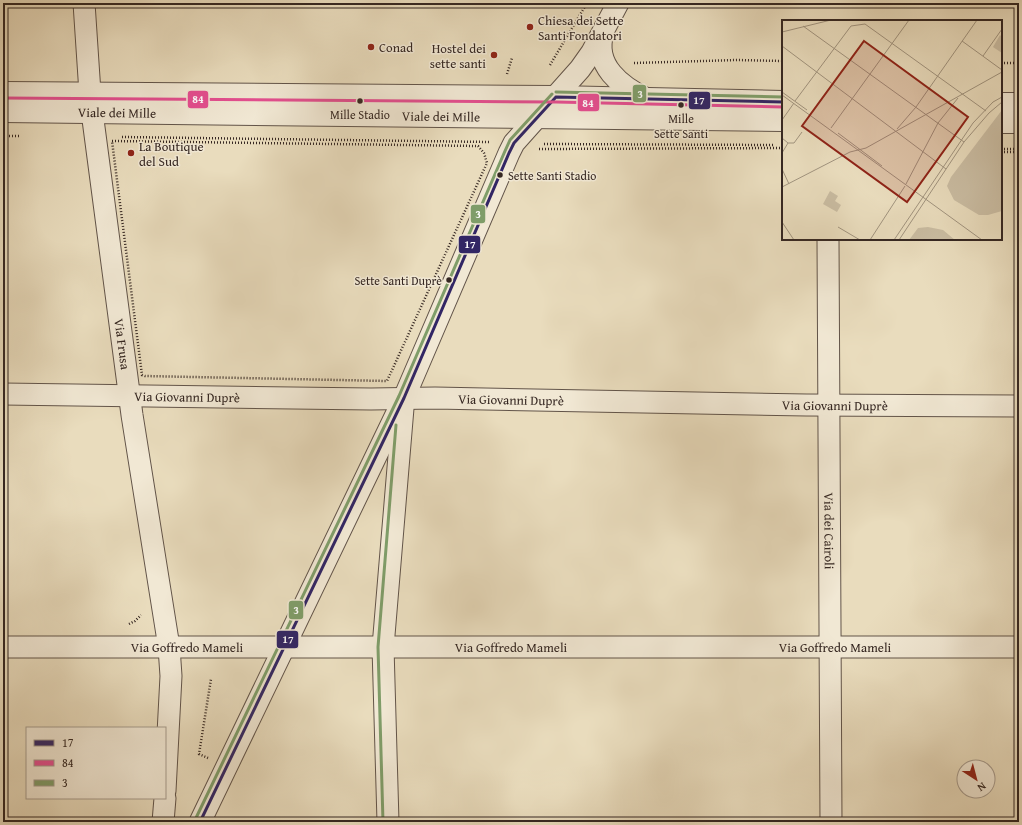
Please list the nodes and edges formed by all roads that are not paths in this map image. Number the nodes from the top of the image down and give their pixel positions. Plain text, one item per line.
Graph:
1 (84, 3) edge
2 (618, 3) edge
3 (605, 28) junction
4 (3, 93) edge
5 (556, 97) junction
6 (647, 99) junction
7 (91, 102) junction
8 (782, 102) edge
9 (1002, 104) edge
10 (1019, 104) edge
11 (3, 110) edge
12 (537, 117) junction
13 (782, 120) edge
14 (1002, 122) edge
15 (1019, 122) edge
16 (828, 240) edge
17 (3, 394) edge
18 (129, 396) junction
19 (404, 398) junction
20 (829, 405) junction
21 (1019, 406) edge
22 (3, 647) edge
23 (169, 647) junction
24 (284, 647) junction
25 (383, 647) junction
26 (830, 647) junction
27 (1019, 647) edge
28 (166, 772) edge
29 (165, 799) edge
30 (163, 822) edge
31 (200, 822) edge
32 (388, 822) edge
33 (830, 822) edge

1 - 7 street, Via Frusa
2 - 3 street
3 - 5 street
3 - 6 street
4 - 7 street, Viale dei Mille
5 - 6 street, Viale dei Mille
5 - 7 street, Viale dei Mille
5 - 12 street
6 - 8 street, Viale dei Mille
7 - 11 street, Viale dei Mille
7 - 12 street, Viale dei Mille
7 - 18 street, Via Frusa
9 - 10 street
12 - 13 street, Viale dei Mille
12 - 19 street
14 - 15 street
16 - 20 street, Via dei Cairoli
17 - 18 street, Via Giovanni Duprè
18 - 19 street, Via Giovanni Duprè
18 - 23 street, Via Frusa
19 - 20 street, Via Giovanni Duprè
19 - 24 street
19 - 25 street
20 - 21 street, Via Giovanni Duprè
20 - 26 street, Via dei Cairoli
22 - 23 street, Via Goffredo Mameli
23 - 24 street, Via Goffredo Mameli
23 - 28 street, Via Frusa
24 - 25 street, Via Goffredo Mameli
24 - 31 street
25 - 26 street, Via Goffredo Mameli
25 - 32 street
26 - 27 street, Via Goffredo Mameli
26 - 33 street, Via dei Cairoli
29 - 30 street

